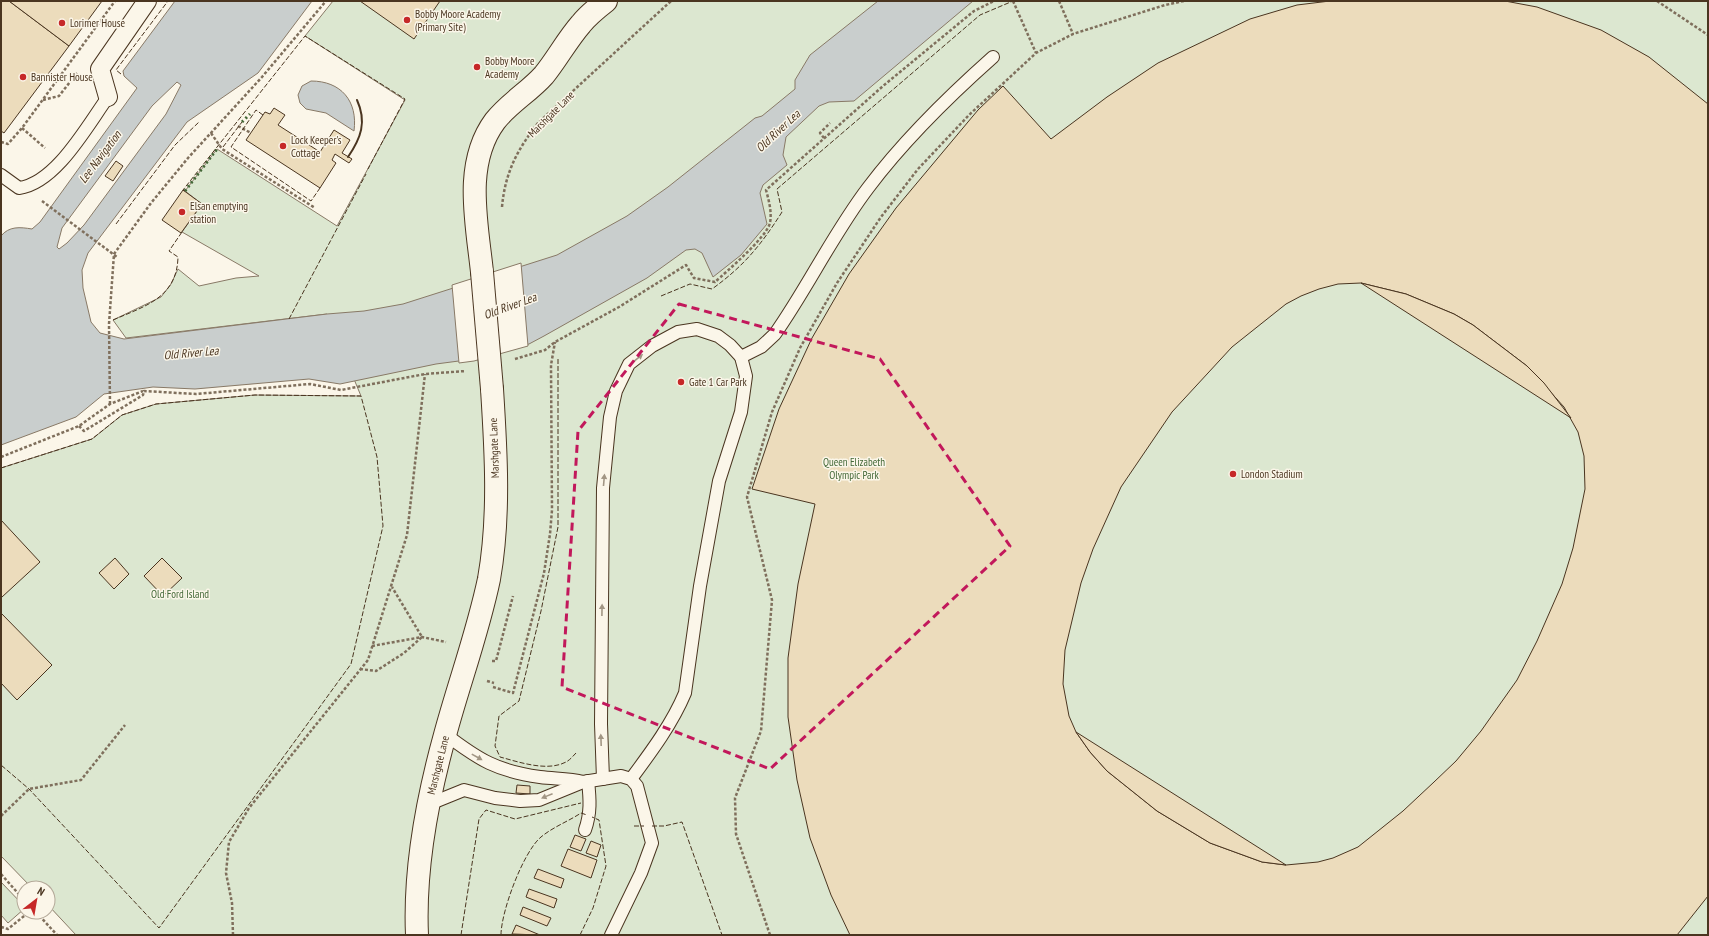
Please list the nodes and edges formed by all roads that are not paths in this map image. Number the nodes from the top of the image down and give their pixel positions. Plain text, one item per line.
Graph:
1 (147, 1) edge
2 (606, 1) edge
3 (992, 57) dead end
4 (108, 97) joint
5 (1, 174) edge
6 (741, 357) junction
7 (445, 734) junction
8 (602, 779) junction
9 (631, 779) junction
10 (586, 782) junction
11 (427, 805) junction
12 (585, 830) dead end
13 (417, 935) edge
14 (611, 935) edge

1 - 4 street
2 - 7 street, Marshgate Lane, bridge
3 - 6 lane
4 - 5 lane
8 -> 6 lane
6 - 9 lane
7 -> 10 lane
7 - 11 street, Marshgate Lane
8 - 9 lane
8 - 10 lane
9 - 14 lane
10 -> 11 lane
10 - 12 lane
11 - 13 street, Marshgate Lane

